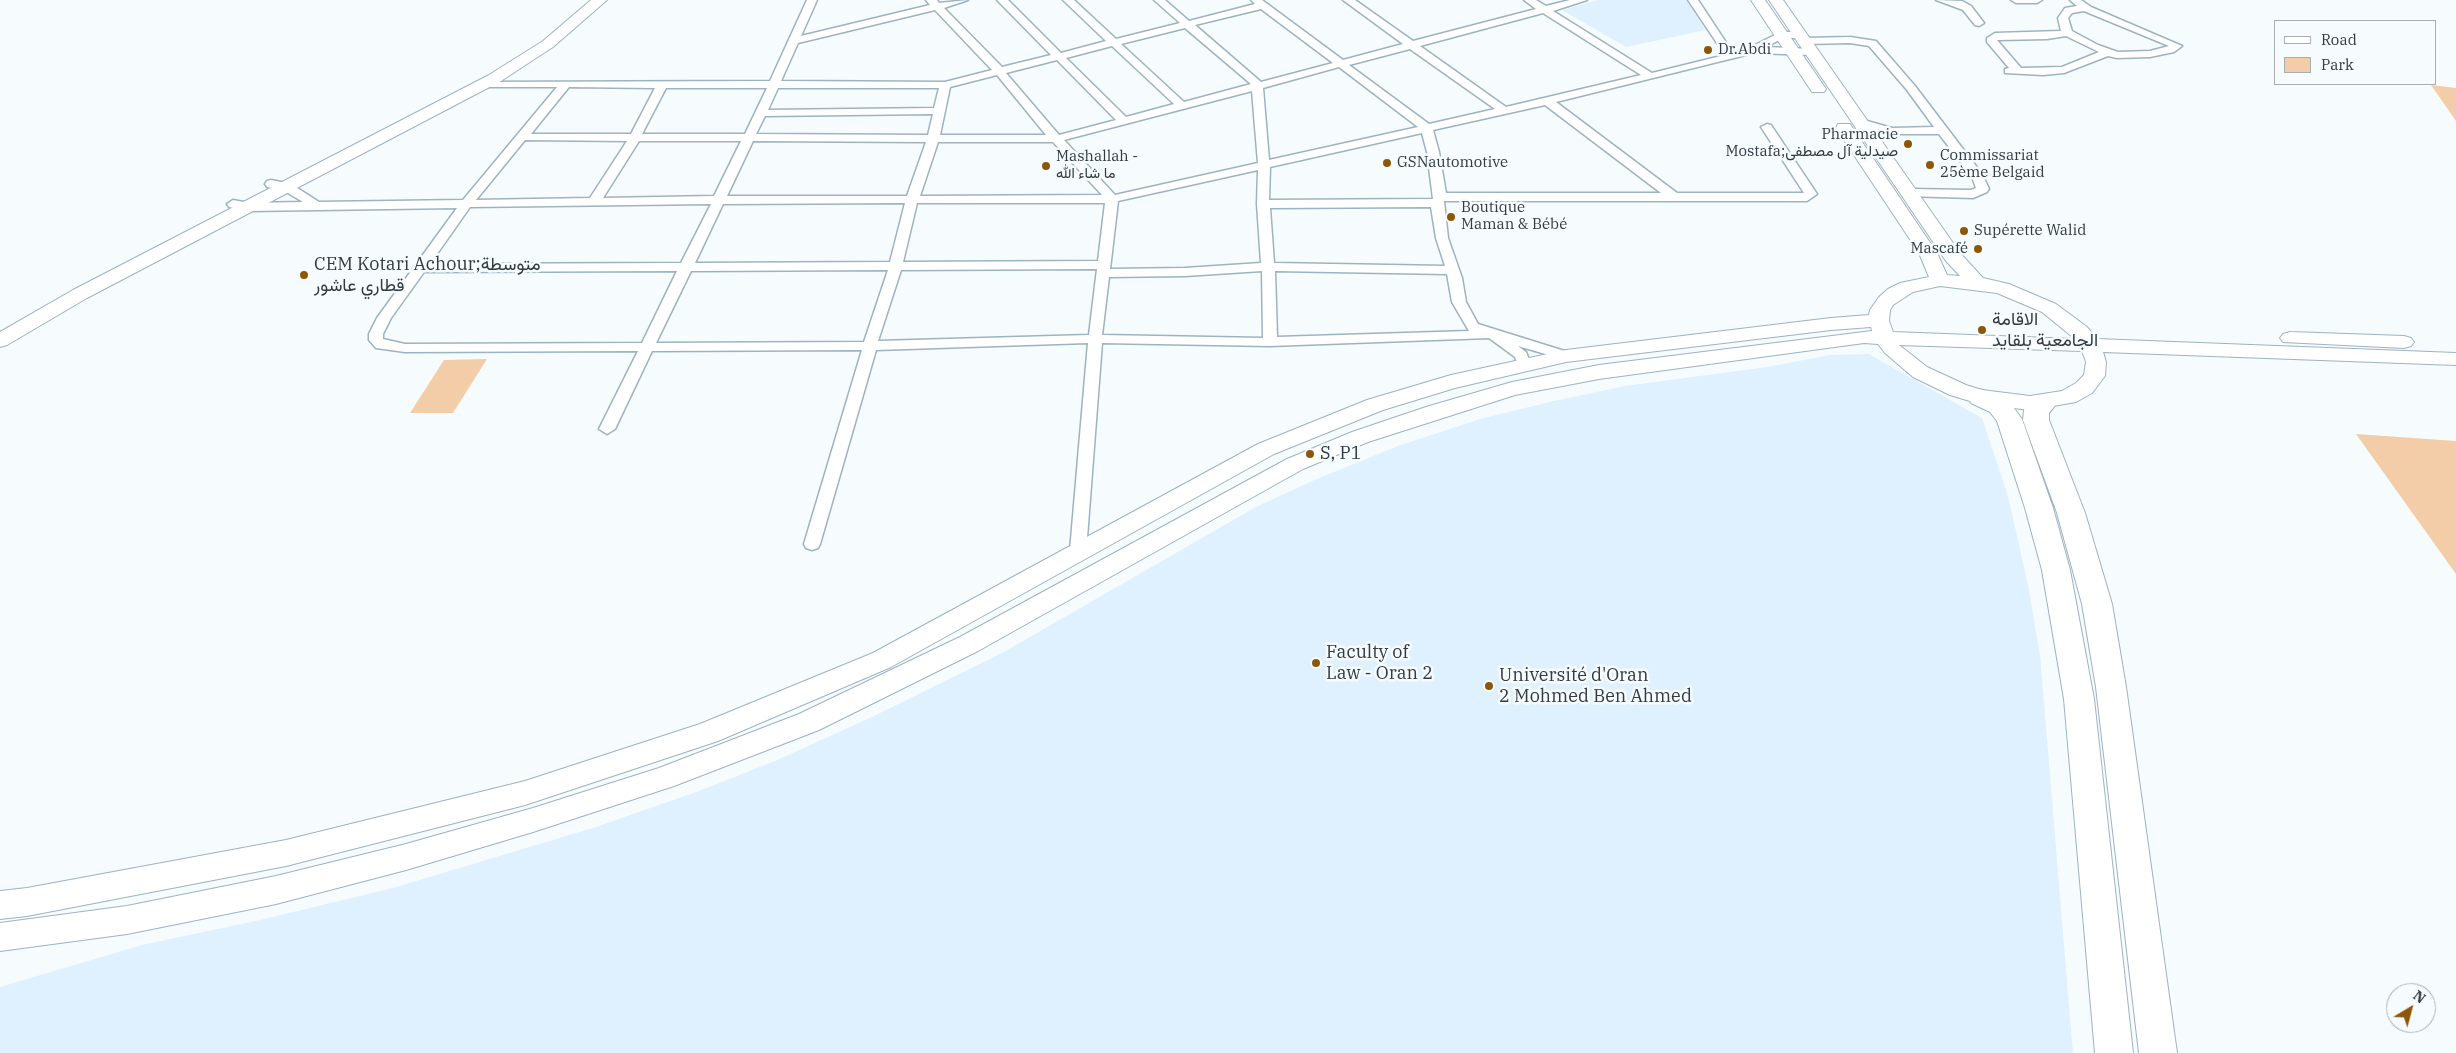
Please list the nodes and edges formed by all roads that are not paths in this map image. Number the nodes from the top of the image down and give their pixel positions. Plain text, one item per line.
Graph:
1 (588, 0) edge
2 (600, 0) edge
3 (812, 0) edge
4 (963, 0) edge
5 (1002, 0) edge
6 (1068, 0) edge
7 (1159, 0) edge
8 (1348, 0) edge
9 (1529, 0) edge
10 (1582, 0) edge
11 (1693, 0) edge
12 (1758, 0) edge
13 (1776, 0) edge
14 (1941, 0) edge
15 (2016, 0) edge
16 (2037, 0) edge
17 (2075, 0) edge
18 (933, 3) edge
19 (1259, 3) edge
20 (2085, 8) junction
21 (1545, 9) junction
22 (1979, 23) dead end
23 (1188, 24) junction
24 (2068, 33) junction
25 (1781, 35) junction
26 (794, 41) junction
27 (1113, 42) junction
28 (1412, 44) junction
29 (1803, 45) junction
30 (1753, 50) junction
31 (2108, 52) junction
32 (1060, 57) junction
33 (1731, 57) junction
34 (1341, 62) junction
35 (2002, 71) dead end
36 (2018, 71) junction
37 (1000, 72) junction
38 (1650, 76) junction
39 (484, 84) junction
40 (565, 84) junction
41 (1257, 84) junction
42 (662, 85) junction
43 (945, 85) junction
44 (773, 86) junction
45 (1547, 101) junction
46 (1182, 105) junction
47 (1503, 110) junction
48 (940, 111) junction
49 (761, 112) junction
50 (1124, 120) junction
51 (1860, 122) junction
52 (1767, 126) dead end
53 (1426, 127) junction
54 (1942, 130) junction
55 (1891, 131) junction
56 (522, 138) junction
57 (634, 138) junction
58 (933, 139) junction
59 (1056, 139) junction
60 (748, 140) junction
61 (1872, 140) junction
62 (1264, 166) junction
63 (279, 185) junction
64 (1909, 193) junction
65 (1674, 197) junction
66 (1112, 199) junction
67 (718, 200) junction
68 (912, 200) junction
69 (1439, 200) junction
70 (594, 202) junction
71 (467, 204) junction
72 (1263, 204) junction
73 (240, 205) junction
74 (316, 205) junction
75 (686, 267) junction
76 (1268, 267) junction
77 (420, 268) junction
78 (896, 268) junction
79 (1102, 269) junction
80 (1452, 270) junction
81 (1940, 280) junction
82 (1977, 283) junction
83 (0, 329) edge
84 (1882, 329) junction
85 (1492, 334) junction
86 (1095, 339) junction
87 (2086, 339) junction
88 (0, 341) edge
89 (1270, 342) junction
90 (2456, 343) edge
91 (648, 346) junction
92 (870, 346) junction
93 (1566, 356) junction
94 (2456, 359) edge
95 (1524, 364) junction
96 (1980, 397) junction
97 (2046, 402) junction
98 (607, 429) dead end
99 (812, 544) dead end
100 (1078, 551) junction
101 (0, 905) edge
102 (0, 937) edge
103 (2114, 1053) edge
104 (2158, 1053) edge

1 - 63 main road
2 - 39 main road
3 - 26 street
4 - 18 street
5 - 32 street
6 - 27 street
7 - 23 street
8 - 28 street
9 - 21 street
10 - 21 street
11 - 33 street
12 - 25 main road
13 - 29 main road
14 - 22 street
15 - 16 street
17 - 20 street
18 - 26 street
18 - 37 street
19 - 23 street
19 - 34 street
20 - 24 street
20 - 31 street
21 - 28 street
21 - 38 street
23 - 27 street
23 - 41 street
24 - 31 street
24 - 36 street
25 - 29 main road
25 - 30 street
26 - 44 street
27 - 32 street
27 - 46 street
28 - 34 street
28 - 47 street
29 - 30 street
29 - 51 main road
29 - 54 street
29 - 81 main road
30 - 33 street
31 - 36 street
32 - 37 street
32 - 50 street
33 - 38 street
34 - 41 street
34 - 53 street
35 - 36 street
37 - 43 street
37 - 59 street
38 - 45 street
39 - 40 street
39 - 63 main road
40 - 42 street
40 - 56 street
41 - 46 street
41 - 62 street
42 - 44 street
42 - 57 street
43 - 44 street
43 - 48 street
44 - 49 street
45 - 47 street
45 - 65 street
46 - 50 street
47 - 53 street
48 - 49 street
48 - 58 street
49 - 60 street
50 - 59 street
51 - 55 street
51 - 61 main road
52 - 65 street
53 - 62 street
53 - 69 street
54 - 55 street
54 - 64 street
55 - 61 street
56 - 57 street
56 - 71 street
57 - 60 street
57 - 70 street
58 - 59 street
58 - 60 street
58 - 68 street
59 - 66 street
60 - 67 street
61 - 64 main road
62 - 66 street
62 - 72 street
63 - 73 main road
63 - 74 street
64 - 82 main road
65 - 69 street
66 - 68 street
66 - 79 street
67 - 68 street
67 - 70 street
67 - 75 street
68 - 78 street
69 - 72 street
69 - 80 street
70 - 71 street
71 - 74 street
71 - 77 street
72 - 76 street
73 - 74 street
73 - 83 main road
73 - 88 main road
75 - 77 street
75 - 78 street
75 - 91 street
76 - 79 street
76 - 80 street
76 - 89 street
77 - 91 street
78 - 79 street
78 - 92 street
79 - 86 street
80 - 85 street
81 - 82 main road
81 - 84 main road
82 - 87 main road
84 - 87 main road
84 - 93 main road
84 - 96 main road
84 - 102 main road
85 - 89 street
85 - 93 street
85 - 95 street
86 - 89 street
86 - 92 street
86 - 100 street
87 - 90 main road
87 - 94 main road
87 - 97 main road
91 - 92 street
91 - 98 street
92 - 99 street
93 - 95 main road
95 - 100 main road
96 - 97 main road
96 - 103 highway
97 - 104 highway
100 - 101 main road

